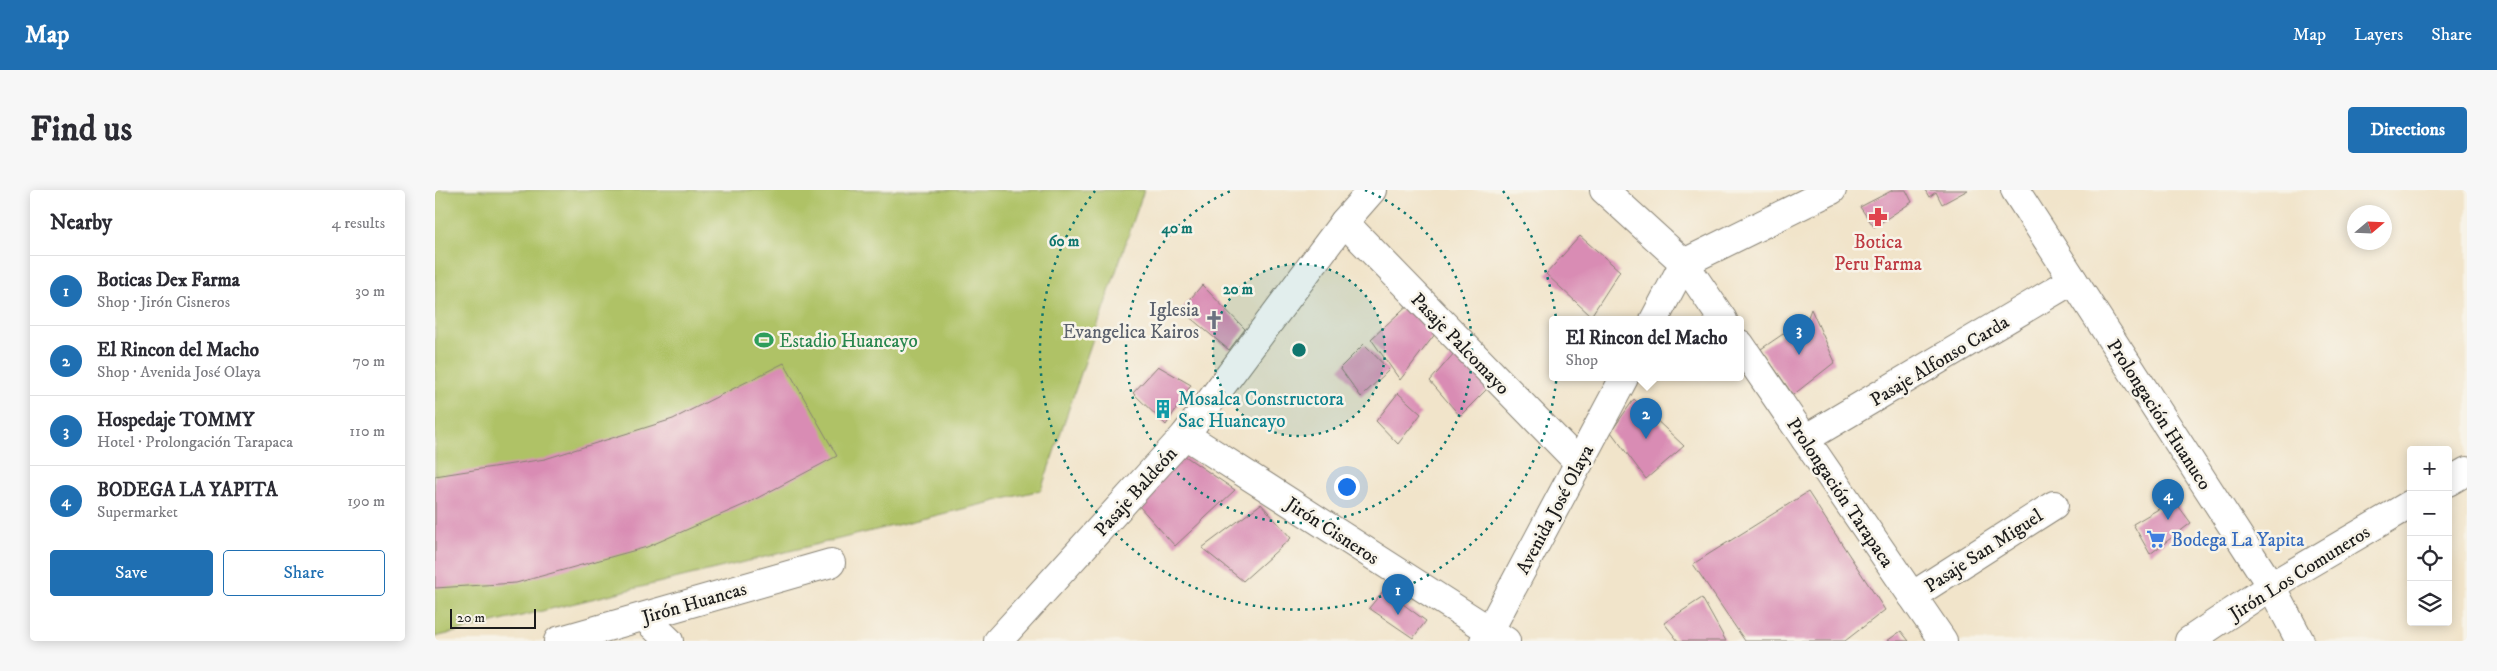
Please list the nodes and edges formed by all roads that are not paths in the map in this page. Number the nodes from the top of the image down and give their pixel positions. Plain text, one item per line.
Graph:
1 (1372, 190) edge
2 (1603, 190) edge
3 (1832, 190) edge
4 (2015, 190) edge
5 (1343, 222) junction
6 (1684, 263) junction
7 (2073, 280) junction
8 (1656, 316) edge
9 (1720, 316) edge
10 (1744, 350) edge
11 (1622, 381) edge
12 (1185, 435) junction
13 (1805, 439) junction
14 (1579, 463) junction
15 (2467, 471) edge
16 (2452, 480) edge
17 (2054, 505) dead end
18 (2407, 506) edge
19 (831, 564) dead end
20 (2271, 586) junction
21 (1912, 596) junction
22 (644, 616) junction
23 (1493, 638) edge
24 (558, 641) edge
25 (669, 641) edge
26 (998, 641) edge
27 (1943, 641) edge
28 (2189, 641) edge
29 (2300, 641) edge

1 - 5 street, Pasaje Baldeón
2 - 6 street
3 - 6 street
4 - 7 street, Prolongación Huanuco
5 - 12 street, Pasaje Baldeón
5 - 14 street, Pasaje Palcomayo
6 - 8 street
6 - 9 street
7 - 13 street, Pasaje Alfonso Carda
7 - 20 street, Prolongación Huanuco
10 - 13 street, Prolongación Tarapaca
11 - 14 street, Avenida José Olaya
12 - 23 street, Jirón Cisneros
12 - 26 street, Pasaje Baldeón
13 - 21 street, Prolongación Tarapaca
14 - 23 street, Avenida José Olaya
15 - 16 street
17 - 21 street, Pasaje San Miguel
18 - 20 street, Jirón Los Comuneros
19 - 22 street, Jirón Huancas
20 - 28 street, Jirón Los Comuneros
20 - 29 street, Prolongación Huanuco
21 - 27 street, Prolongación Tarapaca
22 - 24 street, Jirón Huancas
22 - 25 street

